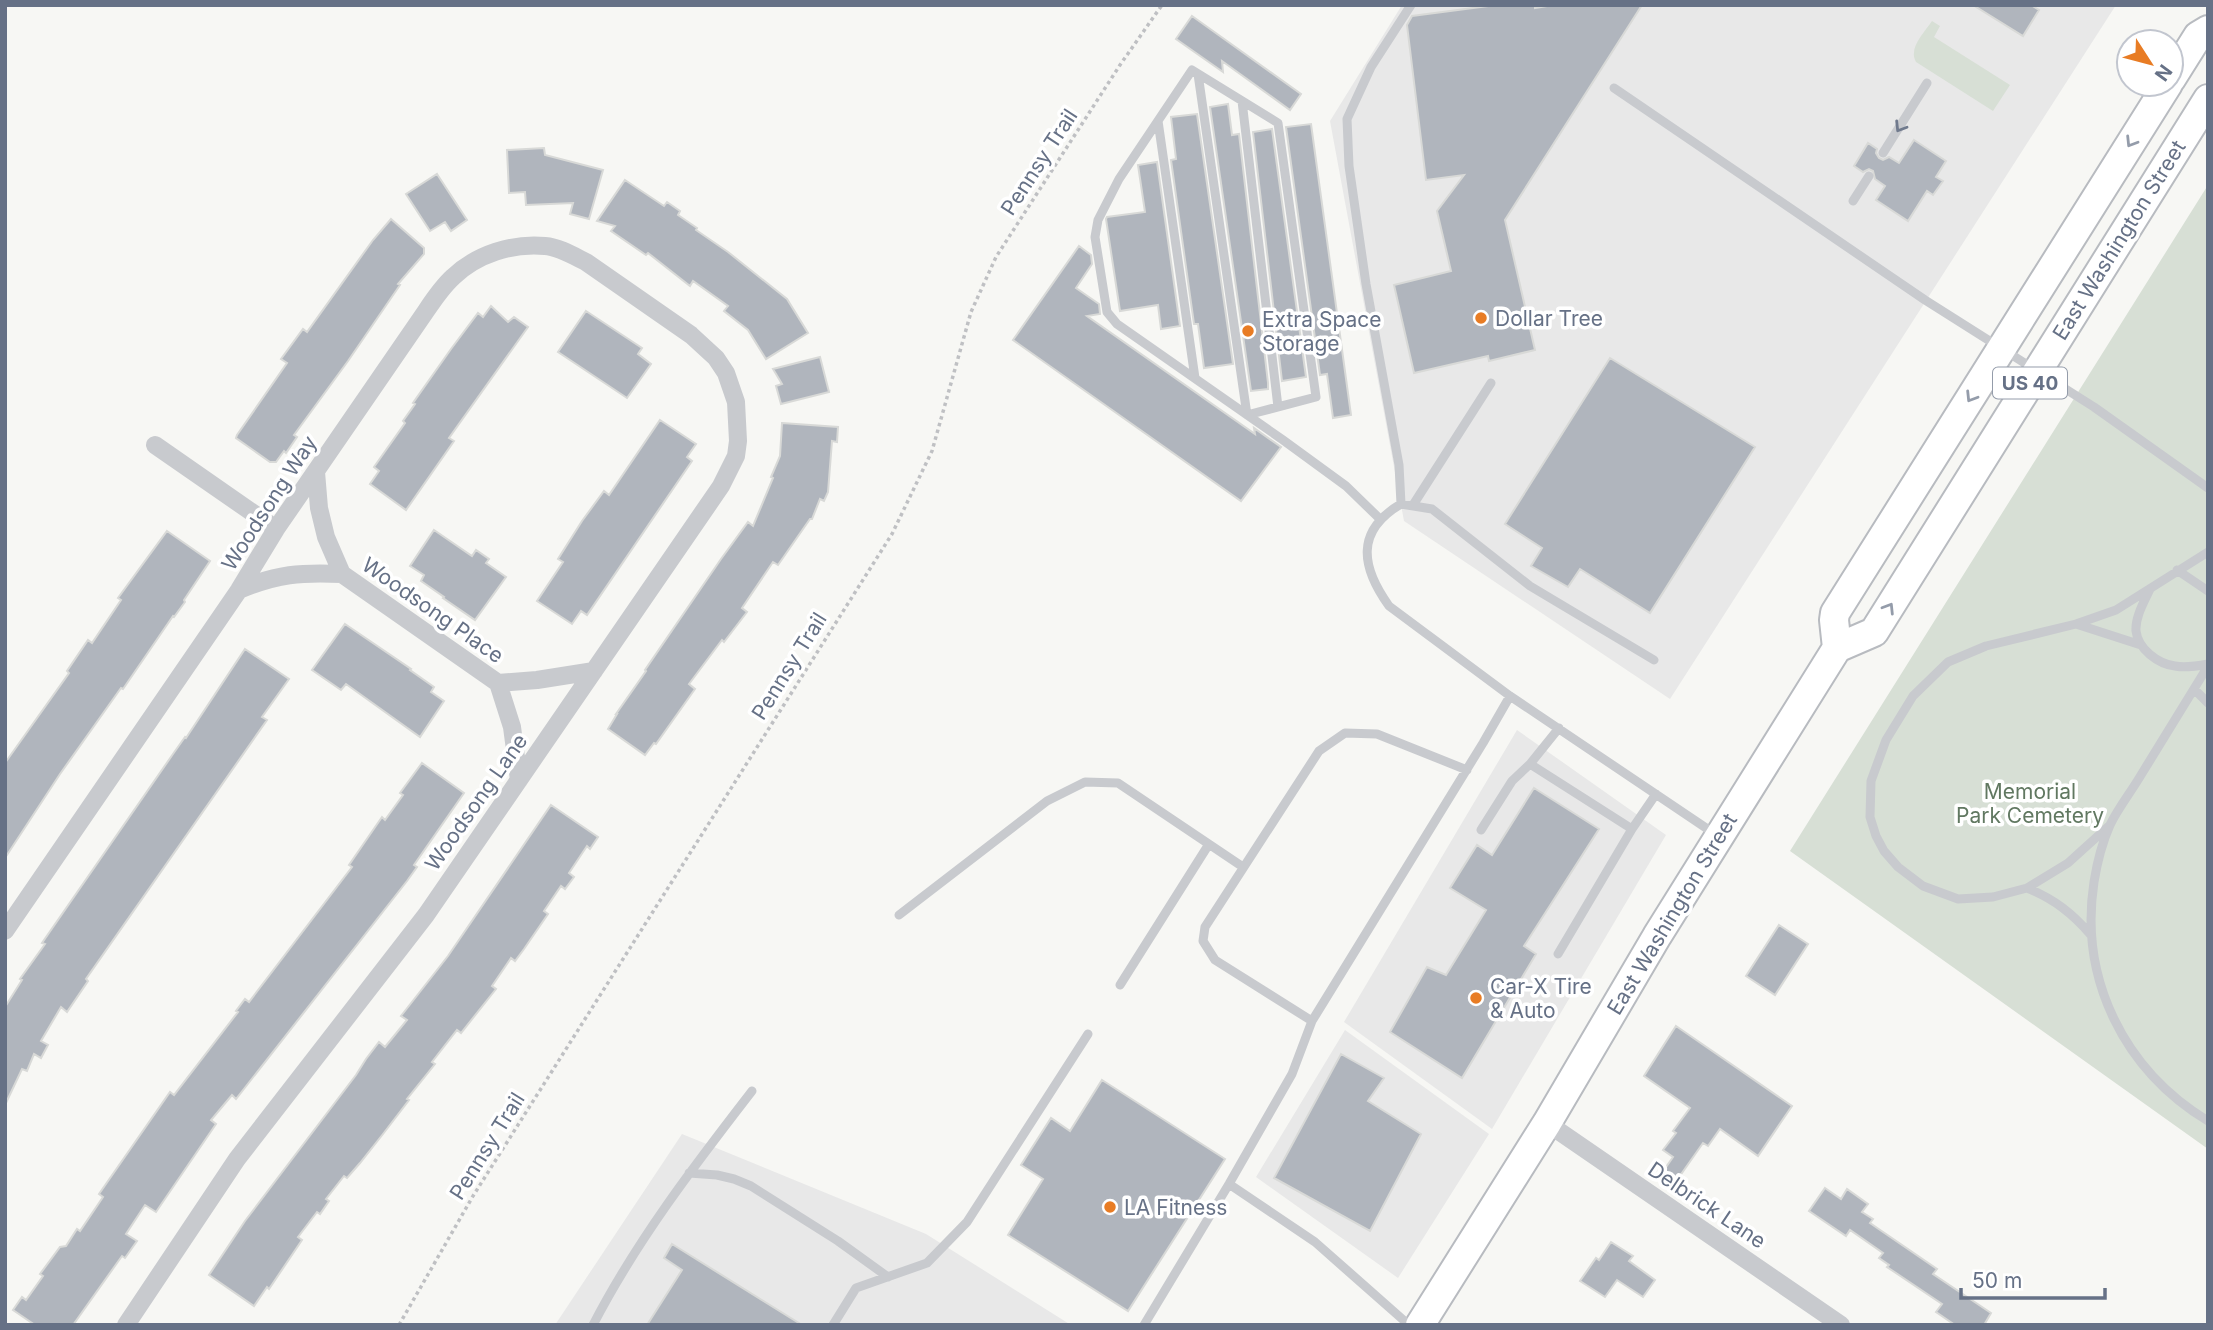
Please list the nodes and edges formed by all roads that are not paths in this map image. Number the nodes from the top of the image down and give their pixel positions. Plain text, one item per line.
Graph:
1 (1411, 5) edge
2 (2208, 30) edge
3 (2185, 57) edge
4 (1198, 74) junction
5 (1927, 83) dead end
6 (1614, 88) dead end
7 (2159, 98) edge
8 (2208, 99) edge
9 (1242, 101) junction
10 (1158, 121) junction
11 (1883, 153) dead end
12 (1869, 176) dead end
13 (1853, 201) dead end
14 (641, 301) joint
15 (2001, 348) junction
16 (2037, 371) junction
17 (1195, 378) junction
18 (1491, 383) dead end
19 (1278, 407) junction
20 (1247, 415) junction
21 (155, 445) dead end
22 (316, 472) junction
23 (2208, 488) edge
24 (1401, 504) junction
25 (1413, 505) junction
26 (1380, 519) junction
27 (276, 529) junction
28 (2208, 552) edge
29 (2178, 570) junction
30 (342, 574) junction
31 (2151, 587) junction
32 (239, 590) junction
33 (2208, 592) edge
34 (2076, 624) junction
35 (2141, 645) junction
36 (1837, 648) junction
37 (1654, 660) dead end
38 (2208, 665) edge
39 (594, 671) junction
40 (498, 683) junction
41 (2194, 689) junction
42 (1510, 696) junction
43 (2208, 703) edge
44 (1559, 728) junction
45 (1530, 764) junction
46 (1467, 771) junction
47 (519, 780) junction
48 (1656, 794) junction
49 (2110, 825) junction
50 (1481, 830) dead end
51 (1632, 830) junction
52 (1719, 837) junction
53 (1209, 844) junction
54 (1243, 867) junction
55 (2027, 888) junction
56 (899, 915) dead end
57 (5, 931) edge
58 (2091, 935) junction
59 (1558, 954) dead end
60 (1120, 985) dead end
61 (1312, 1021) junction
62 (1087, 1034) dead end
63 (752, 1091) dead end
64 (2208, 1121) edge
65 (1547, 1123) junction
66 (689, 1173) junction
67 (1230, 1184) junction
68 (888, 1277) junction
69 (126, 1325) edge
70 (593, 1325) edge
71 (833, 1325) edge
72 (1143, 1325) edge
73 (1409, 1325) edge
74 (1420, 1325) edge
75 (1842, 1325) edge

1 - 24 lane
2 - 3 main road
4 - 9 lane
4 - 10 lane
4 - 20 lane
5 -> 11 lane
6 - 15 lane
7 -> 15 main road, East Washington Street / US 40
8 - 16 main road, East Washington Street / US 40
9 - 19 lane
9 - 19 lane
10 - 17 lane
10 - 17 lane
12 - 13 lane
14 - 22 street, Woodsong Way
14 - 39 street, Woodsong Lane
15 - 16 lane
15 -> 36 main road, East Washington Street / US 40
16 - 23 lane
36 -> 16 main road, East Washington Street / US 40
17 - 20 lane
18 - 25 lane
19 - 20 lane
20 - 26 lane
21 - 27 street
22 - 27 street, Woodsong Way
22 - 30 street
24 - 25 lane
24 - 26 lane
25 - 37 lane
26 - 42 lane
27 - 32 street, Woodsong Way
28 - 29 lane
29 - 31 lane
29 - 33 lane
30 - 32 street
30 - 40 street, Woodsong Place
31 - 34 lane
31 - 35 lane
32 - 57 street, Woodsong Way
34 - 35 lane
34 - 55 lane
35 - 38 lane
36 - 52 main road, East Washington Street
38 - 41 lane
39 - 40 street
39 - 47 street, Woodsong Lane
40 - 47 street
41 - 43 lane
41 - 49 lane
42 - 44 lane
42 - 46 lane
44 - 45 lane
44 - 48 lane
45 - 50 lane
45 - 51 lane
46 - 54 lane
46 - 61 lane
47 - 69 street, Woodsong Lane
48 - 51 lane
48 - 52 lane
49 - 55 lane
49 - 58 lane
51 - 59 lane
52 - 65 main road, East Washington Street
53 - 54 lane
53 - 56 lane
53 - 60 lane
54 - 61 lane
55 - 58 lane
58 - 64 lane
61 - 67 lane
62 - 68 lane
63 - 66 lane
65 - 74 main road, East Washington Street
65 - 75 street, Delbrick Lane
66 - 68 lane
66 - 70 lane
67 - 72 lane
67 - 73 lane
68 - 71 lane

